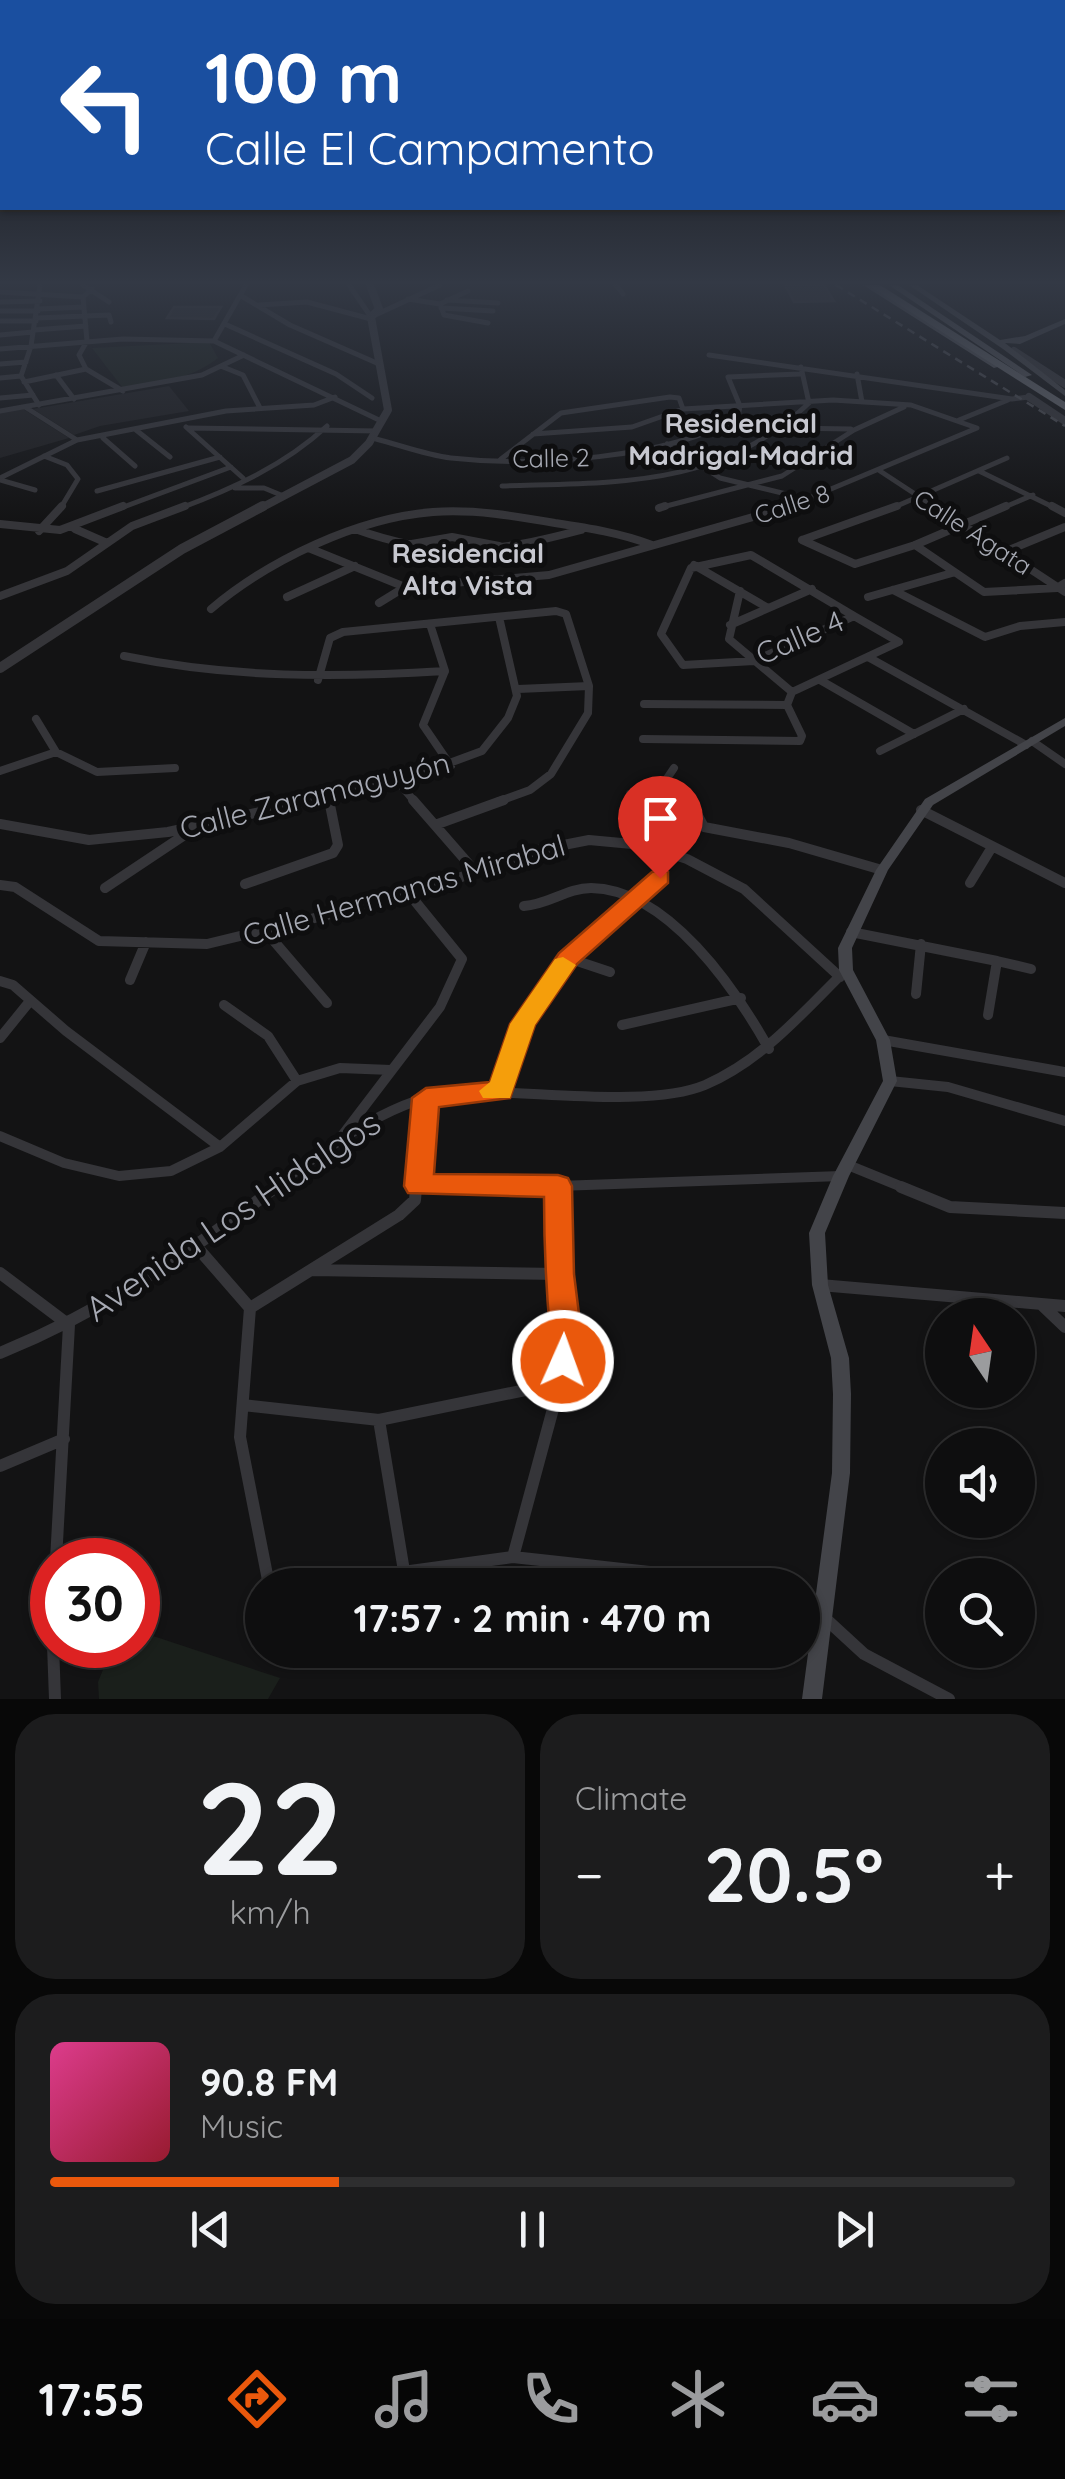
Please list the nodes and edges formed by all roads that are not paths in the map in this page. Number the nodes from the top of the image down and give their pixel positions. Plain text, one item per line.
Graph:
1 (25, 364) edge
2 (84, 364) edge
3 (228, 364) edge
4 (266, 364) edge
5 (314, 364) edge
6 (380, 364) edge
7 (762, 364) edge
8 (994, 364) edge
9 (998, 364) edge
10 (999, 364) edge
11 (1026, 364) edge
12 (1034, 364) edge
13 (224, 367) junction
14 (86, 369) junction
15 (801, 371) junction
16 (1065, 372) edge
17 (857, 374) junction
18 (1049, 374) junction
19 (56, 375) junction
20 (728, 376) joint
21 (0, 378) edge
22 (22, 379) junction
23 (1065, 384) edge
24 (1029, 386) junction
25 (123, 391) junction
26 (32, 395) junction
27 (1065, 396) edge
28 (335, 397) junction
29 (0, 398) edge
30 (372, 398) dead end
31 (1012, 398) junction
32 (74, 399) junction
33 (862, 402) junction
34 (809, 403) junction
35 (40, 406) junction
36 (740, 406) junction
37 (906, 406) junction
38 (1065, 406) edge
39 (24, 408) junction
40 (260, 408) junction
41 (683, 408) junction
42 (0, 411) edge
43 (960, 420) junction
44 (181, 422) junction
45 (1065, 422) edge
46 (188, 428) junction
47 (788, 428) junction
48 (324, 429) junction
49 (136, 430) junction
50 (377, 430) junction
51 (854, 430) junction
52 (534, 434) junction
53 (103, 438) junction
54 (77, 440) junction
55 (666, 444) junction
56 (44, 456) junction
57 (170, 456) dead end
58 (220, 457) junction
59 (501, 458) junction
60 (1007, 458) dead end
61 (135, 466) dead end
62 (231, 467) junction
63 (698, 468) junction
64 (880, 471) junction
65 (979, 471) junction
66 (243, 478) junction
67 (0, 479) edge
68 (754, 484) junction
69 (502, 486) dead end
70 (235, 488) junction
71 (35, 490) dead end
72 (97, 492) dead end
73 (281, 495) junction
74 (1033, 495) junction
75 (921, 498) junction
76 (811, 501) junction
77 (659, 508) dead end
78 (1065, 513) edge
79 (961, 523) junction
80 (1, 525) edge
81 (1065, 527) edge
82 (588, 528) junction
83 (75, 529) junction
84 (355, 529) junction
85 (39, 531) junction
86 (107, 543) junction
87 (652, 545) junction
88 (915, 545) junction
89 (398, 546) junction
90 (511, 548) junction
91 (312, 550) junction
92 (1004, 552) junction
93 (694, 565) junction
94 (355, 566) junction
95 (952, 572) junction
96 (405, 587) junction
97 (1062, 588) edge
98 (812, 589) junction
99 (893, 590) junction
100 (740, 591) junction
101 (0, 596) edge
102 (287, 597) dead end
103 (868, 597) dead end
104 (380, 603) dead end
105 (768, 608) junction
106 (211, 609) dead end
107 (856, 614) junction
108 (500, 617) junction
109 (1065, 622) edge
110 (430, 624) junction
111 (730, 625) junction
112 (124, 656) dead end
113 (868, 658) junction
114 (754, 662) junction
115 (0, 668) edge
116 (445, 670) junction
117 (318, 680) junction
118 (820, 680) junction
119 (589, 686) junction
120 (518, 689) junction
121 (792, 692) junction
122 (644, 704) dead end
123 (787, 705) junction
124 (964, 710) junction
125 (36, 719) dead end
126 (1065, 721) edge
127 (914, 734) junction
128 (643, 739) dead end
129 (1029, 743) junction
130 (880, 751) dead end
131 (56, 752) junction
132 (1065, 764) edge
133 (451, 766) junction
134 (175, 768) dead end
135 (674, 768) dead end
136 (0, 772) edge
137 (398, 782) junction
138 (630, 794) dead end
139 (329, 798) junction
140 (655, 800) junction
141 (921, 810) junction
142 (641, 818) dead end
143 (0, 824) edge
144 (436, 825) junction
145 (198, 826) junction
146 (992, 846) junction
147 (474, 870) junction
148 (882, 870) junction
149 (660, 878) dead end
150 (970, 883) dead end
151 (1065, 883) edge
152 (246, 884) dead end
153 (0, 885) edge
154 (105, 888) dead end
155 (410, 895) junction
156 (631, 900) junction
157 (524, 906) dead end
158 (851, 932) junction
159 (268, 933) junction
160 (146, 942) junction
161 (921, 944) junction
162 (568, 958) junction
163 (997, 961) junction
164 (1031, 969) dead end
165 (610, 972) dead end
166 (843, 973) junction
167 (130, 980) dead end
168 (0, 981) edge
169 (916, 994) dead end
170 (741, 998) junction
171 (30, 1000) junction
172 (327, 1003) dead end
173 (224, 1006) dead end
174 (988, 1015) dead end
175 (622, 1025) dead end
176 (0, 1038) edge
177 (883, 1040) junction
178 (768, 1048) junction
179 (390, 1070) junction
180 (1065, 1072) edge
181 (298, 1080) junction
182 (890, 1081) junction
183 (500, 1091) junction
184 (426, 1098) junction
185 (1065, 1121) edge
186 (0, 1136) edge
187 (339, 1139) junction
188 (220, 1147) junction
189 (844, 1170) junction
190 (418, 1186) junction
191 (558, 1186) junction
192 (1065, 1213) edge
193 (196, 1246) junction
194 (310, 1270) junction
195 (0, 1274) edge
196 (559, 1274) junction
197 (820, 1285) junction
198 (1042, 1306) junction
199 (1065, 1306) edge
200 (250, 1308) junction
201 (69, 1325) junction
202 (1065, 1327) edge
203 (0, 1354) edge
204 (560, 1383) junction
205 (243, 1404) junction
206 (379, 1420) junction
207 (64, 1439) junction
208 (0, 1466) edge
209 (57, 1538) edge
210 (513, 1557) junction
211 (266, 1568) edge
212 (404, 1568) edge
213 (421, 1568) edge
214 (613, 1568) edge
215 (820, 1610) joint
216 (54, 1668) edge
217 (815, 1668) edge
218 (55, 1699) edge
219 (812, 1699) edge
220 (949, 1699) edge

1 - 22 street
2 - 14 street
3 - 13 street
4 - 28 street
5 - 30 street
6 - 50 street
7 - 15 street
8 - 24 main road
9 - 24 highway
10 - 24 main road
11 - 27 main road
12 - 18 street
13 - 25 street
13 - 40 street
14 - 19 street
14 - 25 street
15 - 17 street
15 - 20 street
15 - 34 street
16 - 18 street
17 - 31 street
17 - 33 street
18 - 23 street
19 - 22 street
19 - 32 street
20 - 36 street
21 - 22 street
22 - 26 street
24 - 27 highway
24 - 31 street
24 - 38 highway
24 - 45 street
25 - 32 street
26 - 29 street
26 - 35 street
28 - 40 street
28 - 50 street
31 - 43 street
32 - 35 street
33 - 34 street
33 - 37 street
34 - 36 street
34 - 47 street
35 - 39 street
36 - 41 street
36 - 55 street, Calle 2
37 - 43 street
37 - 51 street
39 - 42 street
39 - 54 street
40 - 44 street
41 - 52 street
41 - 52 street
43 - 64 street, Calle 8
44 - 46 street
44 - 49 street
46 - 48 street
46 - 58 street
47 - 51 street
47 - 63 street
48 - 50 street
48 - 66 street
49 - 53 street
49 - 57 street
50 - 59 street, Calle 2
50 - 73 street
51 - 68 street
52 - 59 street
53 - 54 street
53 - 61 street
54 - 56 street
55 - 59 street, Calle 2
55 - 63 street
56 - 67 street
56 - 85 street
58 - 62 street
58 - 72 street
60 - 65 street
62 - 66 street
62 - 83 street
63 - 68 street
63 - 69 street
64 - 75 street, Calle Ágata
64 - 76 street, Calle 8
65 - 74 street
65 - 75 street
66 - 70 street
67 - 71 street
68 - 76 street
68 - 77 street
70 - 73 street
70 - 86 street
73 - 115 street
74 - 78 street
74 - 79 street
75 - 79 street, Calle Ágata
75 - 88 street
76 - 87 street, Calle 8
79 - 88 street
79 - 92 street, Calle Ágata
80 - 85 street
81 - 92 street
82 - 84 street
82 - 87 street
82 - 90 street
83 - 85 street
83 - 86 street
84 - 89 street
84 - 91 street
86 - 101 street
87 - 96 street, Calle 8
88 - 95 street
89 - 90 street
89 - 90 street
91 - 94 street, Calle 8
91 - 106 street
92 - 97 street, Calle Ágata
93 - 98 street
93 - 100 street
93 - 114 street, Calle 4
94 - 96 street, Calle 8
94 - 102 street
95 - 97 street
95 - 99 street
96 - 104 street
98 - 105 street
98 - 107 street
99 - 103 street
99 - 109 street
100 - 105 street
100 - 111 street
105 - 111 street
107 - 113 street
107 - 114 street, Calle 4
108 - 110 street
108 - 119 street
108 - 120 street
110 - 116 street
110 - 117 street
111 - 114 street
112 - 117 street
113 - 118 street
113 - 124 street
114 - 121 street
116 - 117 street
116 - 133 street
118 - 121 street
118 - 127 street
119 - 120 street
119 - 144 street
120 - 133 street, Calle Zaramaguyón
121 - 123 street
122 - 123 street
123 - 128 street
124 - 127 street
124 - 129 street
125 - 131 street
126 - 129 main road
127 - 130 street
129 - 132 street
129 - 141 main road
131 - 134 street
131 - 136 street
133 - 137 street, Calle Zaramaguyón
135 - 140 street
137 - 139 street, Calle Zaramaguyón
137 - 144 street
138 - 140 street
139 - 145 street, Calle Zaramaguyón
139 - 152 street
140 - 142 street
140 - 148 street
141 - 146 street
141 - 148 main road
143 - 145 street, Calle Zaramaguyón
144 - 147 street
145 - 154 street
146 - 150 street
146 - 151 street
147 - 155 street, Calle Hermanas Mirabal
147 - 166 street, Calle Hermanas Mirabal
148 - 158 main road
149 - 156 street
153 - 160 street, Calle Hermanas Mirabal
155 - 159 street, Calle Hermanas Mirabal
155 - 179 street
156 - 157 street
156 - 162 street
156 - 170 street
158 - 161 street
158 - 166 main road
159 - 160 street, Calle Hermanas Mirabal
159 - 172 street
160 - 167 street
161 - 163 street
161 - 169 street
162 - 165 street
162 - 183 street
163 - 164 street
163 - 174 street
166 - 177 main road
166 - 178 street, Avenida Los Hidalgos
168 - 171 street
170 - 175 street
170 - 178 street
171 - 176 street
171 - 188 street
173 - 181 street
177 - 180 street
177 - 182 main road
178 - 183 street, Avenida Los Hidalgos
179 - 181 street
179 - 187 street
181 - 188 street
182 - 185 street
182 - 189 main road
183 - 184 street, Avenida Los Hidalgos
184 - 187 street, Avenida Los Hidalgos
184 - 190 street
186 - 188 street
187 - 193 street, Avenida Los Hidalgos
189 - 191 street
189 - 192 street
189 - 197 main road
190 - 191 street
190 - 194 street
191 - 196 street
193 - 200 street
193 - 201 street, Avenida Los Hidalgos
194 - 196 street
194 - 200 street
195 - 201 street
196 - 204 street
197 - 198 street
197 - 215 main road
198 - 199 street
198 - 202 street
200 - 205 street
201 - 203 street, Avenida Los Hidalgos
201 - 207 street
204 - 206 street
204 - 210 street
205 - 206 street
205 - 211 street
206 - 212 street
207 - 208 street
207 - 209 street
210 - 213 street
210 - 214 street
215 - 220 street
216 - 218 street
217 - 219 main road

